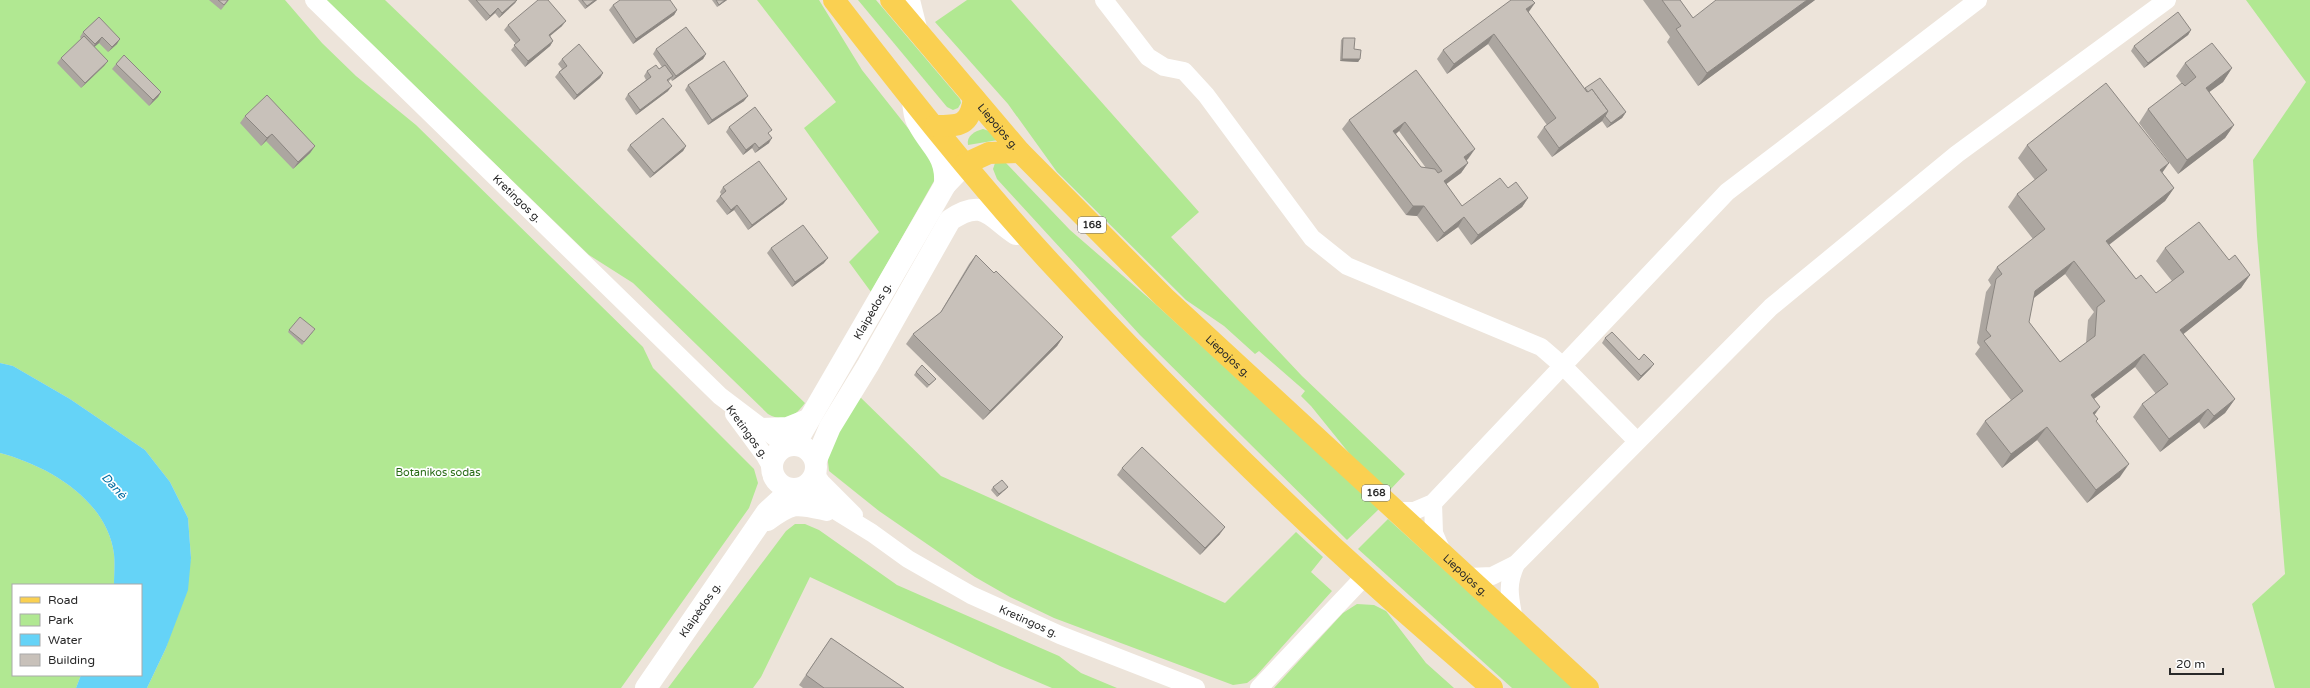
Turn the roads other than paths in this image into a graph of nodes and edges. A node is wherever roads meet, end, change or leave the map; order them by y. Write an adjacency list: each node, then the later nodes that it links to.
1 (314, 0): 17 (street, Kretingos g.)
2 (834, 0): 10 (main road)
3 (891, 0): 8 (main road, Liepojos g. / 168)
4 (1104, 0): 16 (street)
5 (1978, 0): 16 (street)
6 (2167, 0): 20 (street)
7 (913, 1): 8 (street)
8 (919, 32): 9 (main road, Liepojos g. / 168)
9 (974, 98): 11 (main road); 12 (main road, Liepojos g. / 168)
10 (913, 100): 11 (main road); 14 (main road)
11 (935, 126): 13 (main road)
12 (1020, 152): 13 (main road); 26 (main road, Liepojos g. / 168)
13 (965, 164): 14 (main road, Klaipėdos g.); 15 (main road)
14 (945, 186): 18 (main road, Klaipėdos g.)
15 (1030, 239): 22 (main road); 33 (main road)
16 (1563, 366): 20 (street); 25 (street)
17 (720, 396): 19 (street, Kretingos g.); 23 (street, Kretingos g.)
18 (812, 416): 19 (street); 21 (main road, Klaipėdos g.)
19 (762, 427): 21 (street, Kretingos g.)
20 (1637, 441): 32 (street)
21 (790, 445): 22 (main road); 23 (main road)
22 (815, 467): 24 (main road); 30 (street, Kretingos g.)
23 (773, 472): 24 (main road); 27 (main road)
24 (795, 488): 27 (main road); 28 (street, Kretingos g.)
25 (1433, 503): 26 (street); 31 (street)
26 (1396, 511): 31 (main road, Liepojos g. / 168)
27 (767, 512): 29 (main road, Klaipėdos g.)
28 (843, 516): 29 (street, Klaipėdos g.); 30 (street, Kretingos g.)
29 (753, 531): 36 (main road, Klaipėdos g.)
30 (872, 533): 37 (street, Kretingos g.)
31 (1443, 555): 34 (main road, Liepojos g. / 168)
32 (1516, 564): 34 (street); 35 (street)
33 (1365, 576): 38 (street); 39 (main road)
34 (1468, 577): 35 (main road, Liepojos g. / 168)
35 (1514, 620): 40 (main road, Liepojos g. / 168)
36 (646, 688)
37 (1196, 688)
38 (1259, 688)
39 (1492, 688)
40 (1588, 688)

